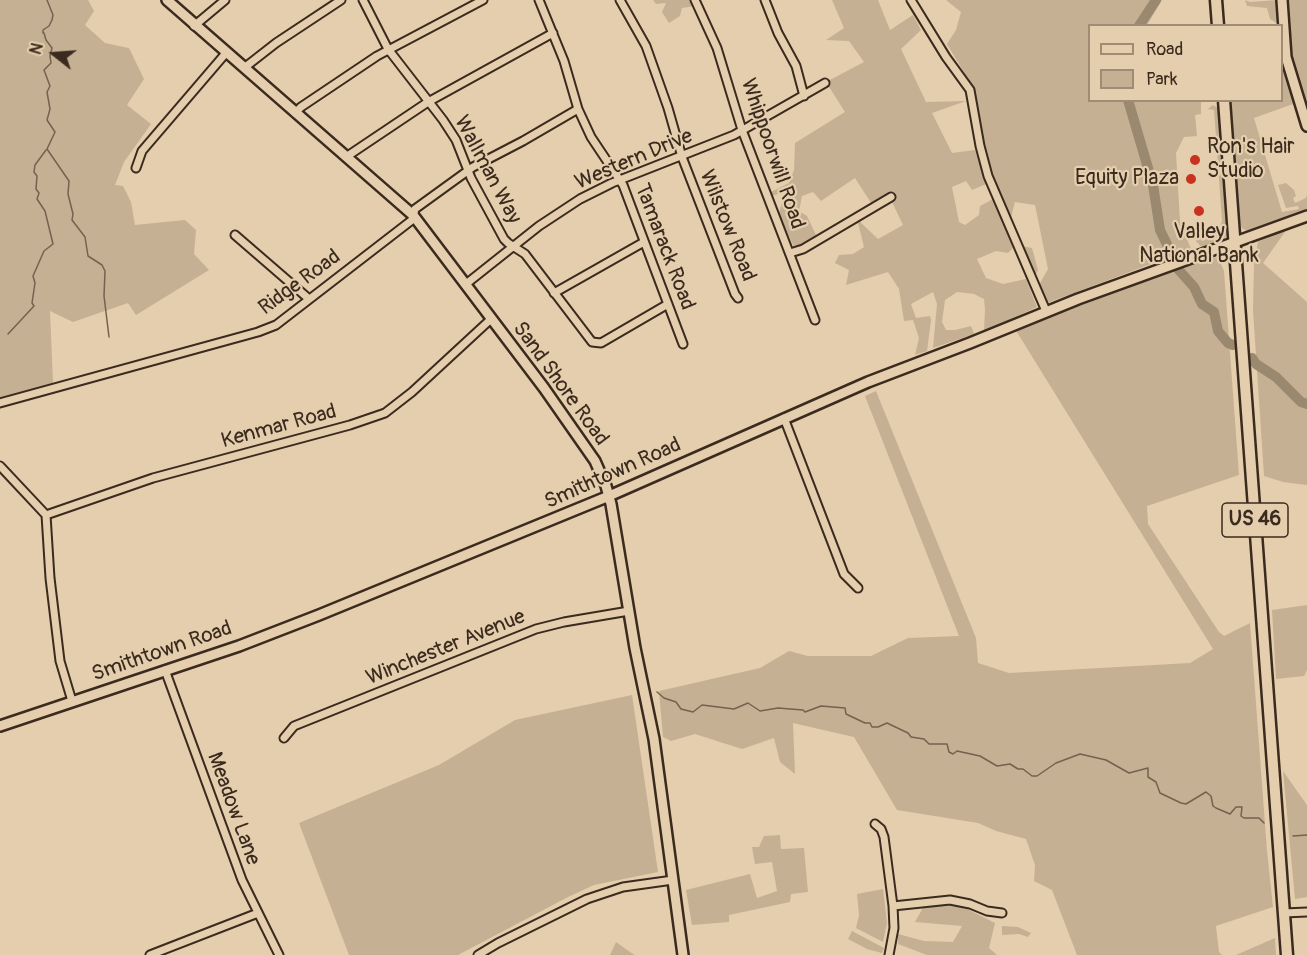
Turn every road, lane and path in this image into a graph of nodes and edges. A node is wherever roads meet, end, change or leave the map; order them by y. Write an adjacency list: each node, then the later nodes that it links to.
1 (167, 0): 14 (street, Sand Shore Road)
2 (225, 0): 14 (street)
3 (341, 0): 18 (street)
4 (363, 0): 16 (street, Wallman Way)
5 (483, 0): 16 (street)
6 (539, 0): 15 (street, Tamarack Road)
7 (620, 0): 28 (street, Wilstow Road)
8 (695, 0): 26 (street, Whippoorwill Road)
9 (765, 0): 20 (street)
10 (911, 0): 45 (street)
11 (1216, 0): 13 (main road)
12 (1282, 0): 25 (street)
13 (1218, 24)
14 (194, 26): 17 (street, Sand Shore Road)
15 (552, 33): 21 (street); 23 (street, Tamarack Road)
16 (388, 50): 21 (street, Wallman Way); 24 (street)
17 (226, 53): 18 (street, Sand Shore Road); 29 (street)
18 (244, 68): 24 (street, Sand Shore Road)
19 (825, 83): 20 (street, Western Drive)
20 (804, 96): 26 (street, Western Drive)
21 (428, 102): 27 (street); 30 (street, Wallman Way)
22 (1224, 102): 37 (main road, US 46)
23 (578, 109): 30 (street, Ridge Road); 31 (street, Tamarack Road)
24 (295, 113): 27 (street, Sand Shore Road)
25 (1307, 126)
26 (742, 130): 28 (street, Western Drive); 39 (street, Whippoorwill Road)
27 (346, 157): 33 (street, Sand Shore Road)
28 (682, 157): 31 (street, Western Drive); 42 (street, Wilstow Road)
29 (136, 168)
30 (468, 171): 33 (street, Ridge Road); 38 (street, Wallman Way)
31 (620, 180): 36 (street, Tamarack Road); 38 (street, Western Drive)
32 (891, 197): 39 (street)
33 (413, 215): 40 (street, Sand Shore Road); 43 (street, Ridge Road)
34 (1307, 216): 37 (street, Smithtown Road)
35 (235, 235): 43 (street)
36 (644, 242): 41 (street); 44 (street, Tamarack Road)
37 (1234, 242): 45 (street, Smithtown Road); 66 (main road, US 46)
38 (513, 246): 40 (street, Western Drive); 41 (street, Wallman Way)
39 (790, 253): 47 (street, Whippoorwill Road)
40 (466, 284): 46 (street, Sand Shore Road)
41 (554, 293): 44 (street, Wallman Way)
42 (738, 298)
43 (309, 299): 49 (street, Ridge Road)
44 (668, 304): 48 (street, Tamarack Road)
45 (1046, 311): 50 (street, Smithtown Road)
46 (491, 319): 52 (street, Sand Shore Road); 53 (street, Kenmar Road)
47 (815, 320)
48 (683, 344)
49 (0, 403)
50 (784, 418): 52 (street, Smithtown Road); 54 (street)
51 (0, 466): 53 (street)
52 (609, 496): 55 (street, Sand Shore Road); 56 (street, Smithtown Road)
53 (46, 515): 57 (street)
54 (858, 588)
55 (629, 611): 59 (street, Winchester Avenue); 61 (street, Sand Shore Road)
56 (165, 670): 57 (street, Smithtown Road); 64 (street, Meadow Lane)
57 (72, 701): 58 (street, Smithtown Road)
58 (0, 726)
59 (284, 738)
60 (875, 824): 62 (street)
61 (673, 880): 69 (street); 70 (street, Sand Shore Road)
62 (893, 906): 65 (street); 71 (street)
63 (1307, 912): 66 (street)
64 (258, 913): 67 (street); 68 (street, Meadow Lane)
65 (1002, 913)
66 (1284, 913): 72 (main road, US 46)
67 (150, 955)
68 (279, 955)
69 (478, 955)
70 (683, 955)
71 (889, 955)
72 (1287, 955)

